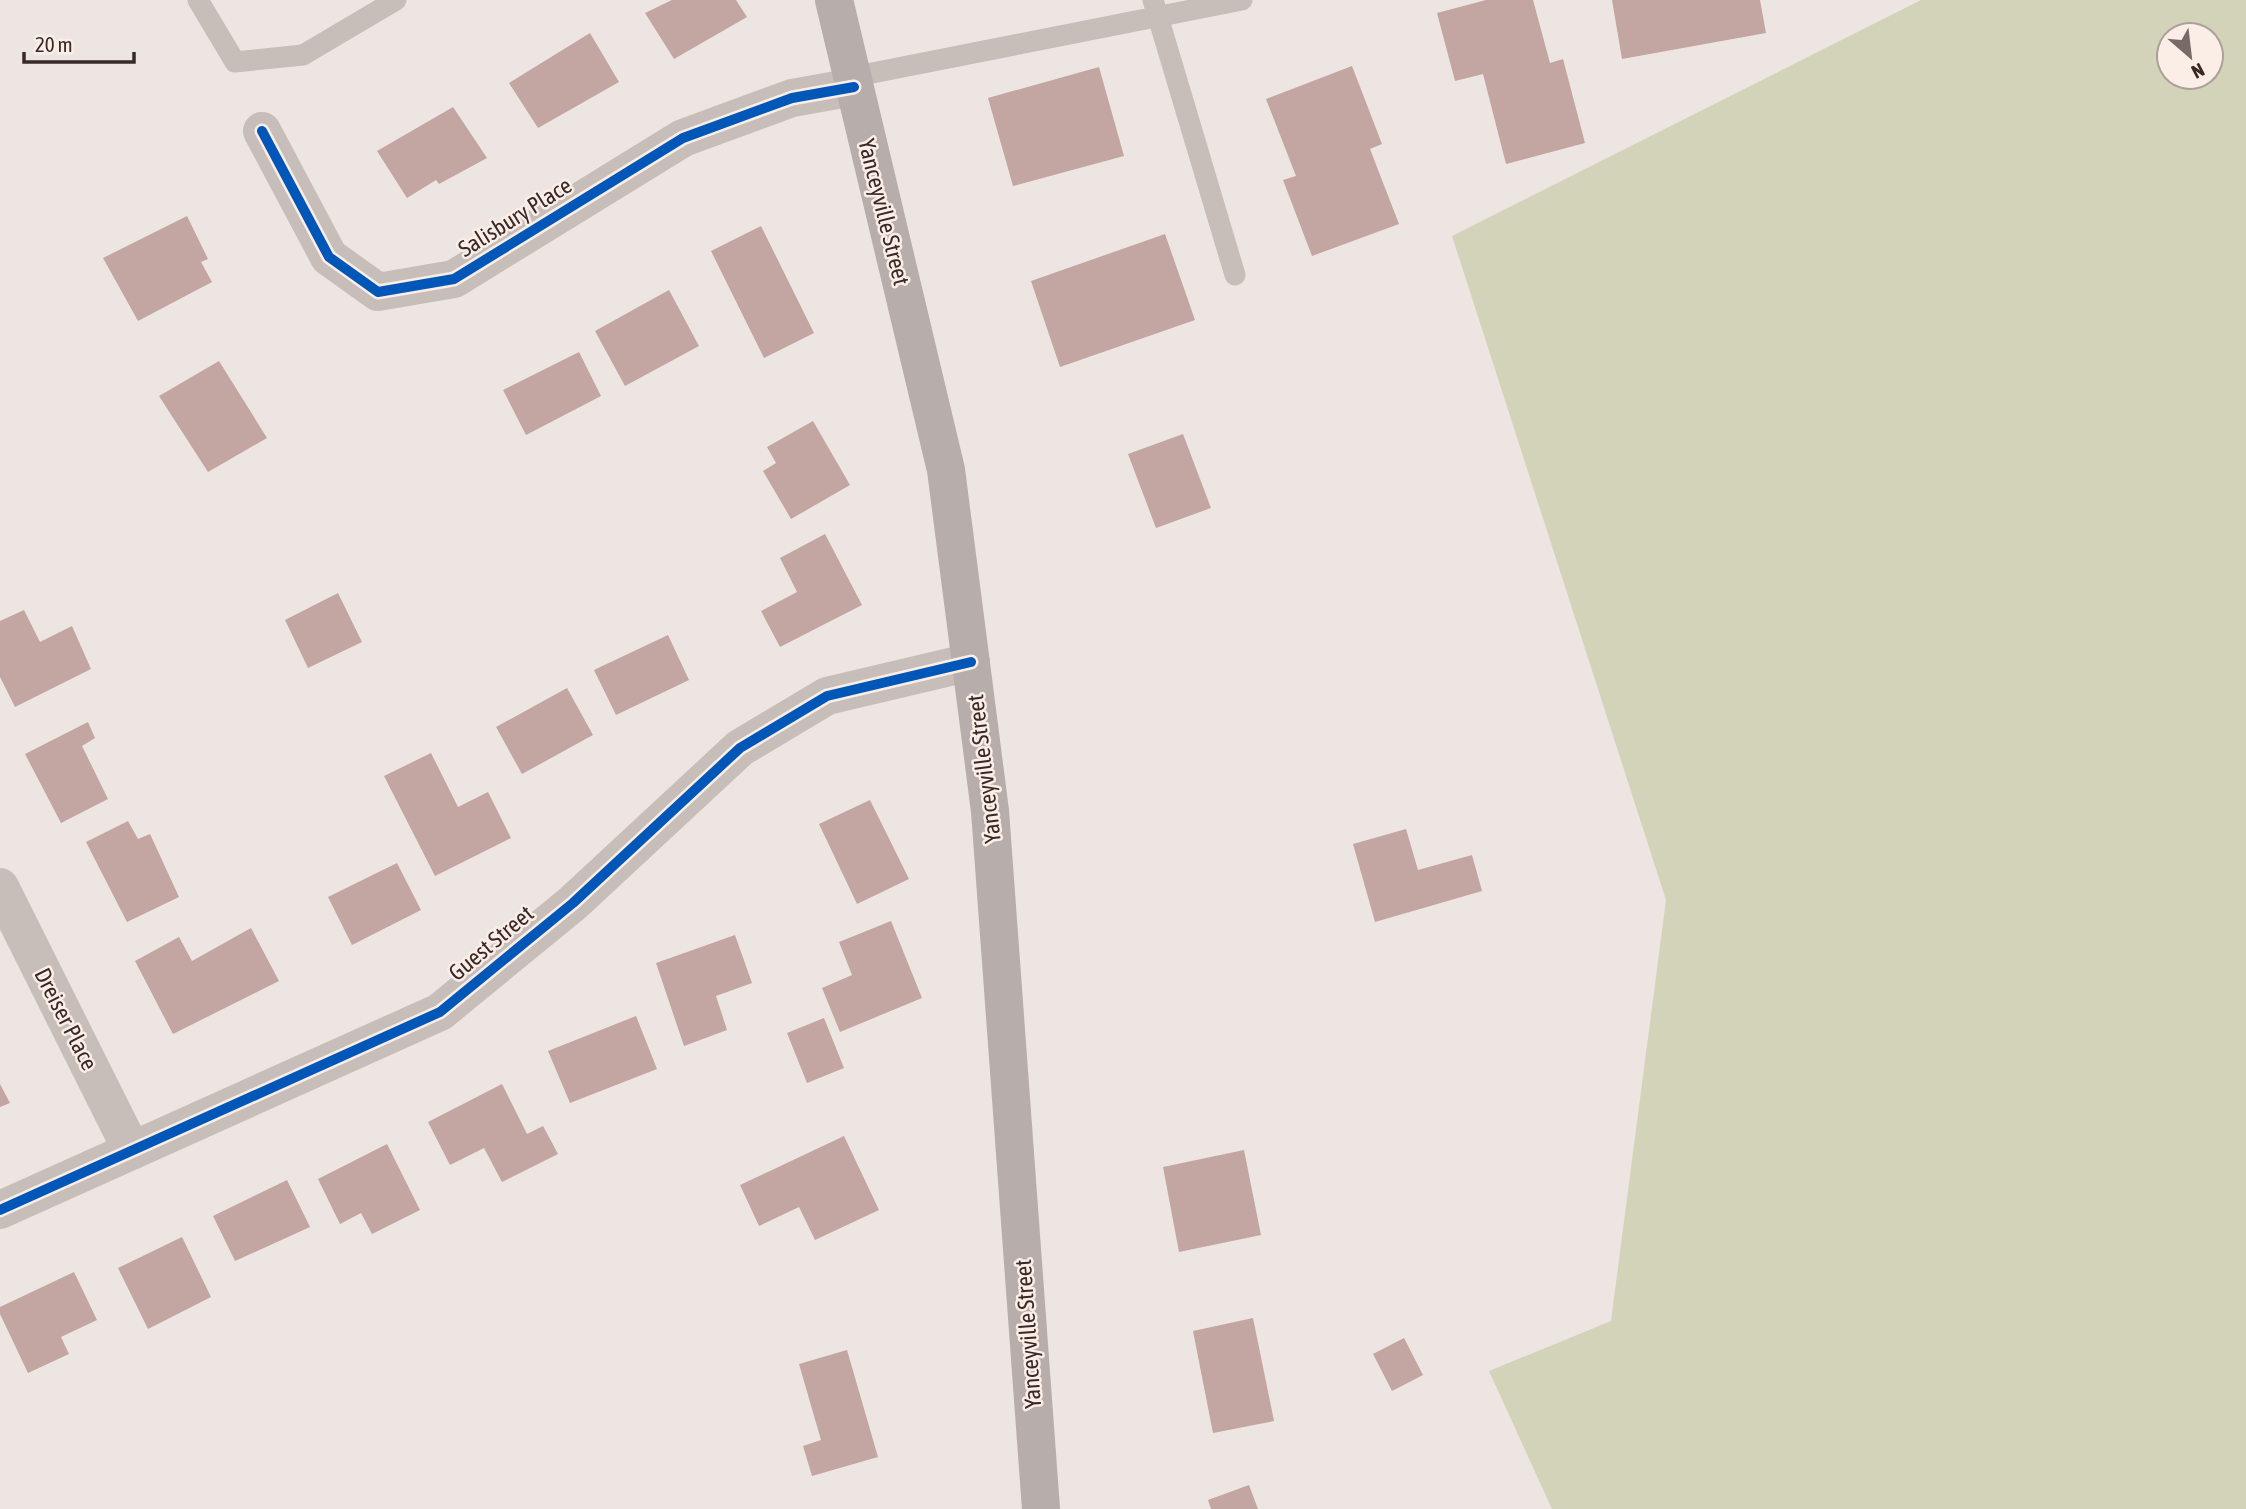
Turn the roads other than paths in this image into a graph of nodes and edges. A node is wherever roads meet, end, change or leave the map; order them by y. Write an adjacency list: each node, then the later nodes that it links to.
1 (198, 0): 2 (lane)
2 (396, 0)
3 (834, 0): 6 (main road, Yanceyville Street)
4 (1242, 0): 5 (lane)
5 (1155, 8): 6 (lane); 8 (lane)
6 (853, 82): 7 (street, Salisbury Place); 9 (main road, Yanceyville Street)
7 (262, 131)
8 (1235, 275)
9 (971, 662): 11 (street, Guest Street); 13 (main road, Yanceyville Street)
10 (0, 887): 11 (street, Dreiser Place)
11 (132, 1151): 12 (street, Guest Street)
12 (0, 1210)
13 (1041, 1509)

